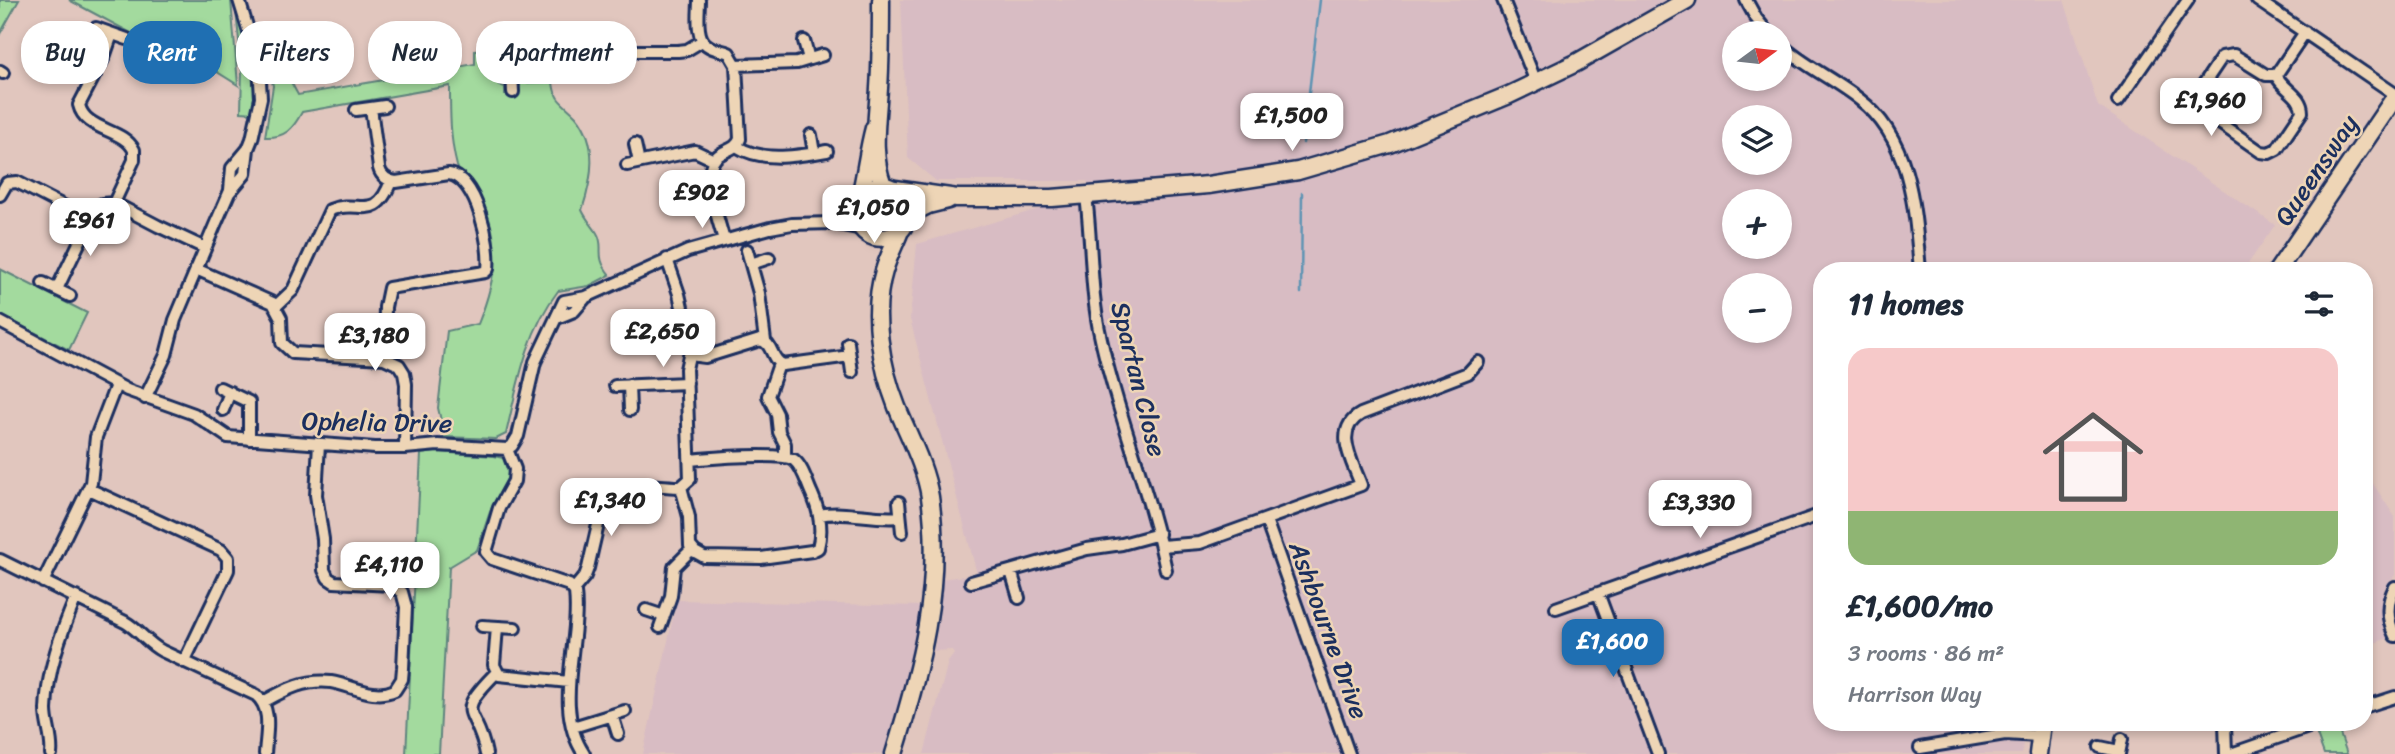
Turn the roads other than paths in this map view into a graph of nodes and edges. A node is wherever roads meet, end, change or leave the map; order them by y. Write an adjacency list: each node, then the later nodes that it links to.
1 (239, 0): 53 (street)
2 (699, 0): 14 (street)
3 (881, 0): 30 (street)
4 (1503, 0): 22 (street)
5 (1687, 0): 22 (street)
6 (1746, 0): 9 (street)
7 (2188, 0): 26 (street)
8 (2265, 2): 10 (street)
9 (1758, 21)
10 (2305, 32): 21 (street); 25 (street)
11 (109, 33): 12 (street)
12 (112, 34): 13 (street); 45 (street)
13 (123, 38)
14 (702, 41): 16 (street); 20 (street)
15 (804, 41): 19 (street)
16 (637, 51)
17 (822, 55): 19 (street)
18 (1792, 55): 57 (street)
19 (809, 59): 20 (street)
20 (736, 65): 33 (street)
21 (2276, 75): 21 (street)
22 (1536, 82): 43 (street)
23 (513, 84): 24 (street)
24 (513, 92)
25 (2395, 96): 58 (street, Queensway)
26 (2118, 101)
27 (385, 106): 28 (street)
28 (371, 108): 29 (street); 39 (street)
29 (356, 110)
30 (874, 128): 41 (street); 42 (street)
31 (811, 135): 35 (street)
32 (635, 144): 37 (street)
33 (736, 146): 35 (street); 36 (street)
34 (827, 151): 35 (street)
35 (814, 153)
36 (714, 160): 37 (street); 52 (street)
37 (639, 162): 38 (street)
38 (628, 165)
39 (391, 181): 65 (street); 71 (street)
40 (2, 187): 48 (street)
41 (889, 187): 42 (street); 44 (street); 47 (street)
42 (861, 195): 46 (street)
43 (1086, 195): 44 (street); 96 (street, Spartan Close)
44 (957, 198): 47 (street)
45 (114, 203): 48 (street); 53 (street)
46 (855, 213): 49 (street); 51 (street)
47 (908, 215): 50 (street)
48 (83, 216): 63 (street)
49 (833, 223): 51 (street); 52 (street)
50 (900, 231): 51 (street); 61 (street)
51 (868, 233): 61 (street)
52 (724, 240): 56 (street)
53 (205, 248): 60 (street)
54 (747, 250): 59 (street)
55 (769, 258): 59 (street)
56 (667, 259): 69 (street); 85 (street)
57 (1919, 262)
58 (2283, 262)
59 (751, 264): 67 (street)
60 (196, 269): 65 (street); 79 (street)
61 (883, 273): 137 (street)
62 (43, 283): 63 (street)
63 (57, 289): 64 (street)
64 (70, 296)
65 (276, 306): 71 (street)
66 (0, 322): 76 (street, Ophelia Drive)
67 (765, 341): 69 (street); 73 (street)
68 (848, 343): 70 (street)
69 (690, 355): 75 (street)
70 (850, 356): 73 (street); 74 (street)
71 (384, 358): 84 (street)
72 (1478, 362): 94 (street)
73 (779, 364): 86 (street)
74 (852, 372)
75 (687, 383): 77 (street); 87 (street)
76 (116, 385): 79 (street, Ophelia Drive); 89 (street)
77 (629, 385): 78 (street); 81 (street)
78 (615, 386)
79 (145, 398): 82 (street, Ophelia Drive)
80 (223, 410): 82 (street)
81 (630, 410)
82 (249, 439): 83 (street, Ophelia Drive)
83 (318, 444): 84 (street, Ophelia Drive); 118 (street)
84 (405, 448): 85 (street, Ophelia Drive)
85 (507, 449): 104 (street)
86 (785, 457): 87 (street); 91 (street)
87 (690, 460): 88 (street)
88 (681, 487): 97 (street); 104 (street)
89 (89, 489): 101 (street); 114 (street)
90 (899, 502): 92 (street)
91 (819, 515): 92 (street); 97 (street)
92 (900, 517): 95 (street)
93 (1813, 517): 105 (street)
94 (1266, 520): 96 (street); 138 (street, Ashbourne Drive)
95 (902, 532)
96 (1160, 540): 99 (street, Spartan Close); 100 (street)
97 (692, 549): 109 (street)
98 (0, 560): 101 (street)
99 (1166, 570)
100 (1011, 571): 102 (street); 107 (street)
101 (43, 582): 106 (street)
102 (971, 582)
103 (2395, 586): 113 (street)
104 (573, 589): 116 (street)
105 (1598, 593): 108 (street); 139 (street)
106 (76, 597): 114 (street); 133 (street)
107 (1019, 598)
108 (1556, 608)
109 (646, 610)
110 (482, 626): 111 (street)
111 (497, 627): 112 (street); 115 (street)
112 (515, 628)
113 (2395, 636)
114 (184, 662): 118 (street)
115 (497, 672): 116 (street); 135 (street)
116 (569, 682): 122 (street)
117 (2395, 697): 119 (street)
118 (263, 702): 134 (street)
119 (2373, 705)
120 (625, 711): 121 (street)
121 (612, 715): 122 (street); 127 (street)
122 (573, 727): 136 (street)
123 (2026, 731): 129 (street)
124 (2041, 731): 141 (street)
125 (2226, 731): 142 (street)
126 (2296, 731): 142 (street)
127 (618, 733)
128 (2122, 739): 132 (street)
129 (1962, 740): 131 (street); 140 (street)
130 (2100, 747): 132 (street)
131 (1920, 748)
132 (2119, 753)
133 (52, 754)
134 (265, 754)
135 (486, 754)
136 (584, 754)
137 (894, 754)
138 (1349, 754)
139 (1658, 754)
140 (1963, 754)
141 (2038, 754)
142 (2228, 754)

